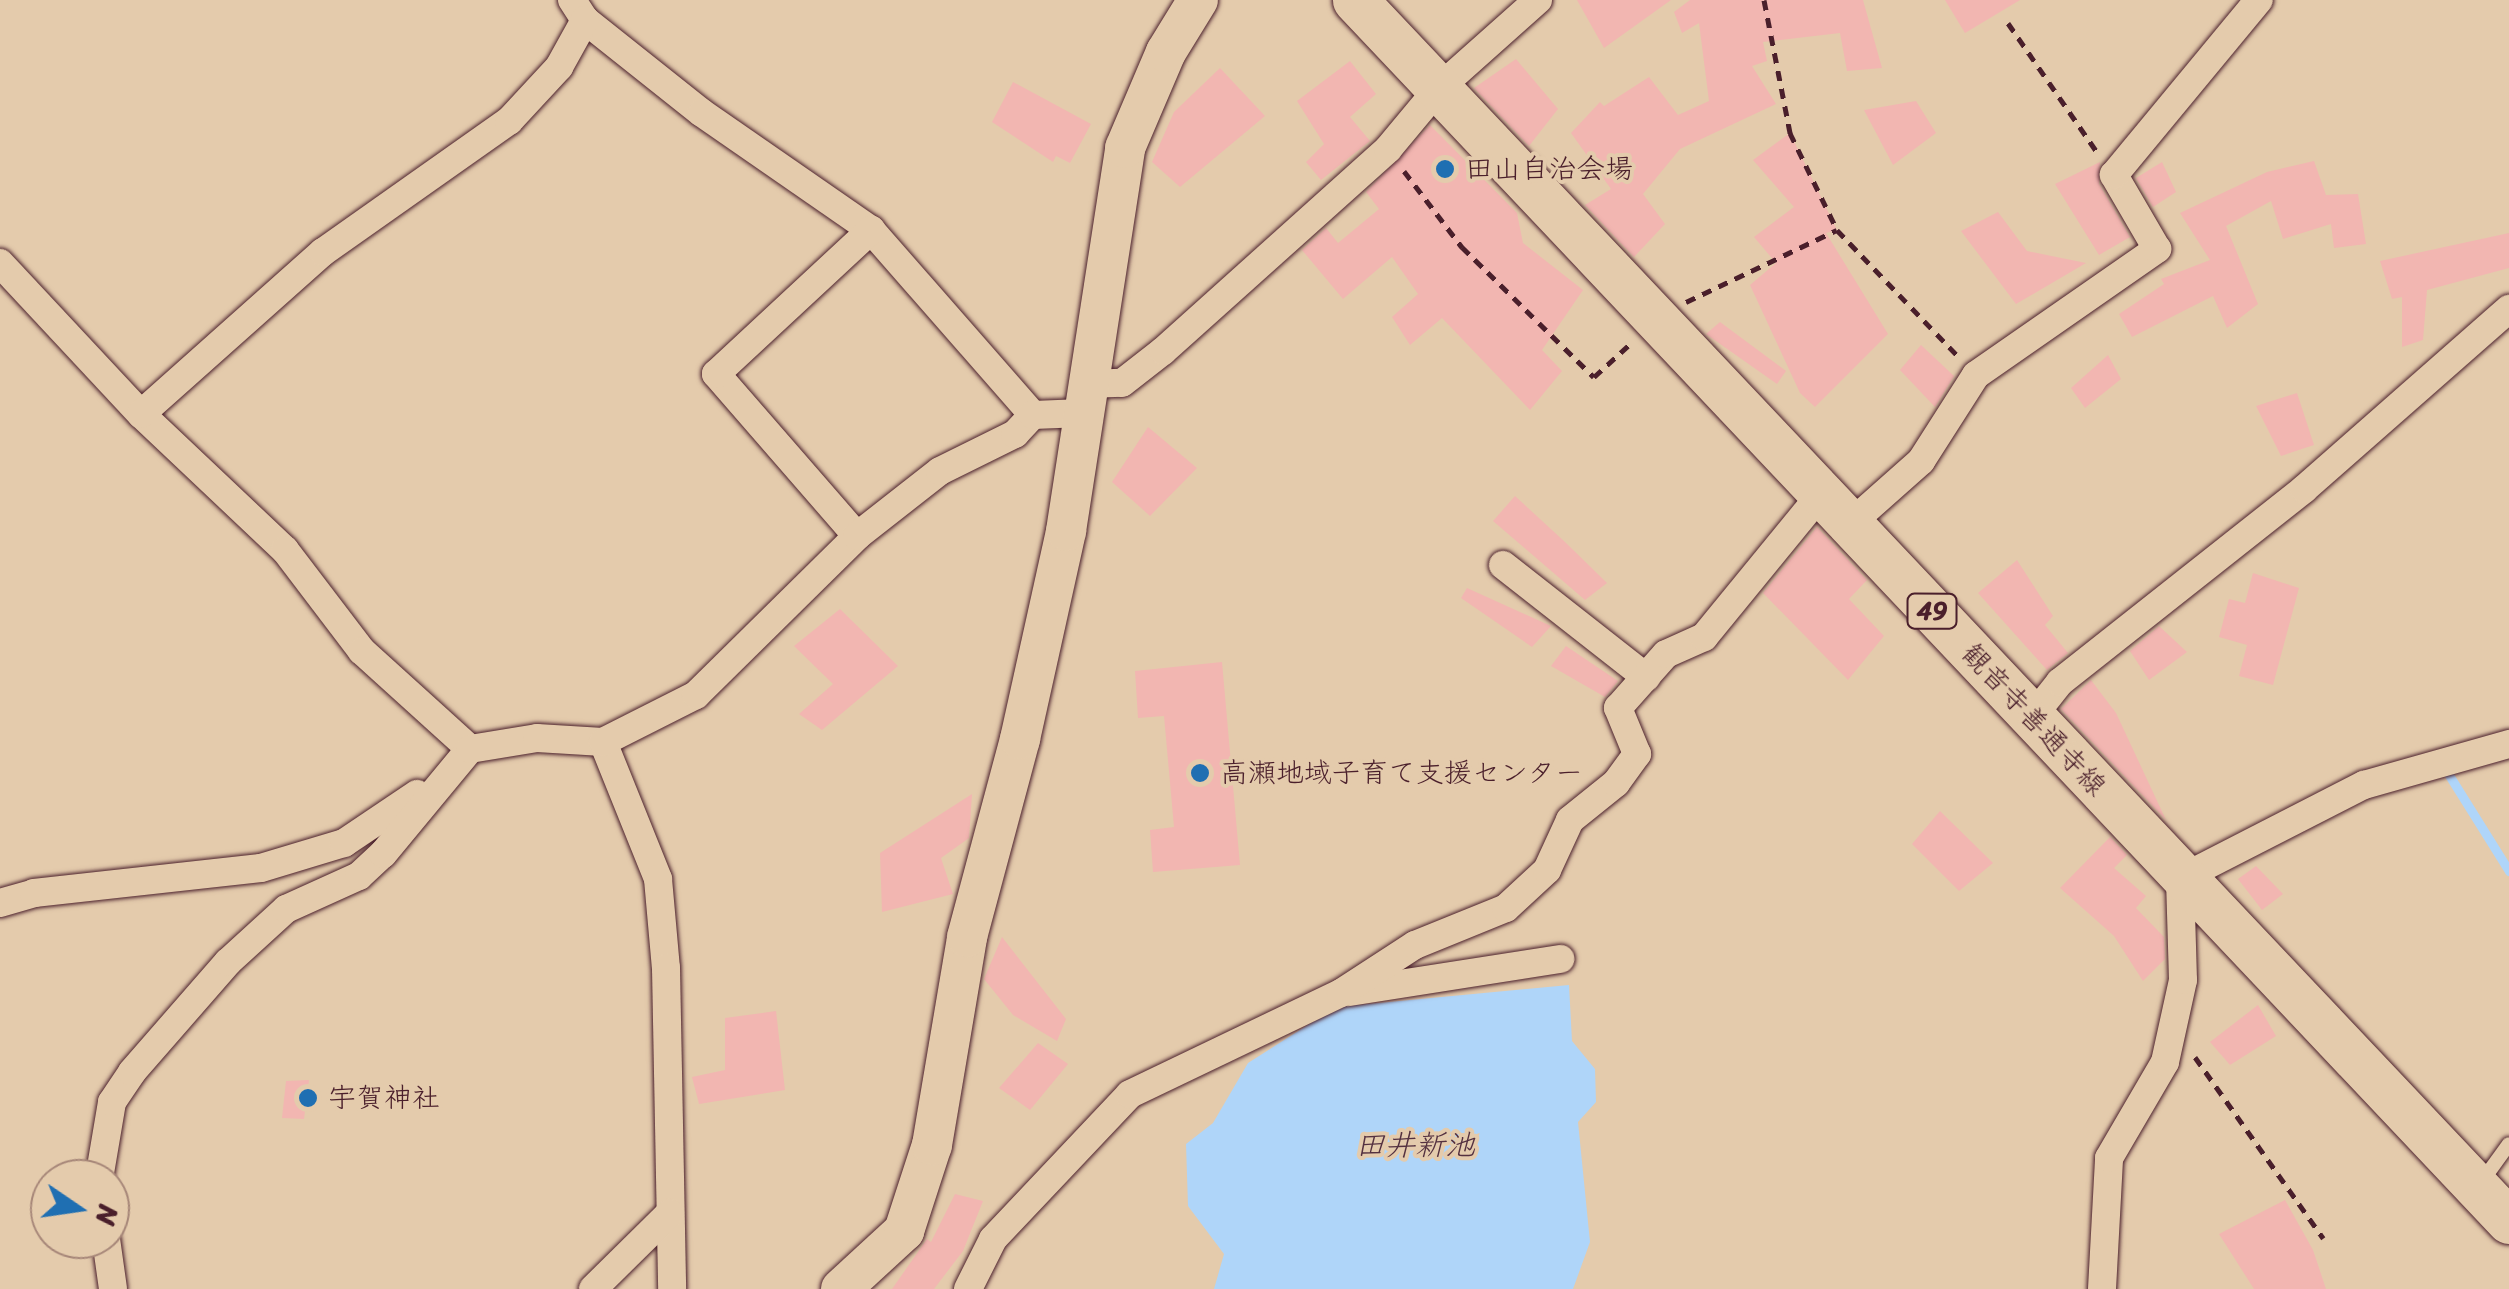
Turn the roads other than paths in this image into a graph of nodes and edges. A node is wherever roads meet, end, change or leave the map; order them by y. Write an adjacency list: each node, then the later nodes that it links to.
1 (1198, 0): 10 (street)
2 (1355, 0): 6 (main road, 観音寺善通寺線 / 49)
3 (1538, 0): 6 (street)
4 (2259, 0): 13 (street)
5 (579, 10): 7 (street); 11 (street)
6 (1438, 88): 10 (street); 13 (main road, 観音寺善通寺線 / 49)
7 (871, 230): 12 (street); 14 (street)
8 (0, 263): 11 (street)
9 (2509, 309): 17 (street)
10 (1084, 399): 12 (street); 35 (street)
11 (141, 414): 20 (street)
12 (1033, 415): 14 (street)
13 (1836, 509): 16 (street); 17 (main road, 観音寺善通寺線 / 49)
14 (856, 536): 18 (street)
15 (1503, 565): 16 (street)
16 (1646, 677): 25 (street)
17 (2033, 716): 22 (main road, 観音寺善通寺線 / 49)
18 (603, 742): 20 (street); 29 (street)
19 (2509, 744): 22 (street)
20 (470, 749): 21 (street)
21 (440, 780): 23 (street); 27 (street)
22 (2180, 879): 28 (main road, 観音寺善通寺線 / 49); 37 (street)
23 (0, 903)
24 (1560, 960): 25 (street)
25 (1341, 993): 36 (street)
26 (2509, 1144): 28 (lane)
27 (102, 1159)
28 (2478, 1188): 30 (main road, 観音寺善通寺線 / 49)
29 (670, 1213): 33 (street); 34 (street)
30 (2509, 1222)
31 (109, 1259): 32 (street)
32 (113, 1289)
33 (592, 1289)
34 (672, 1289)
35 (841, 1289)
36 (968, 1289)
37 (2102, 1289)

